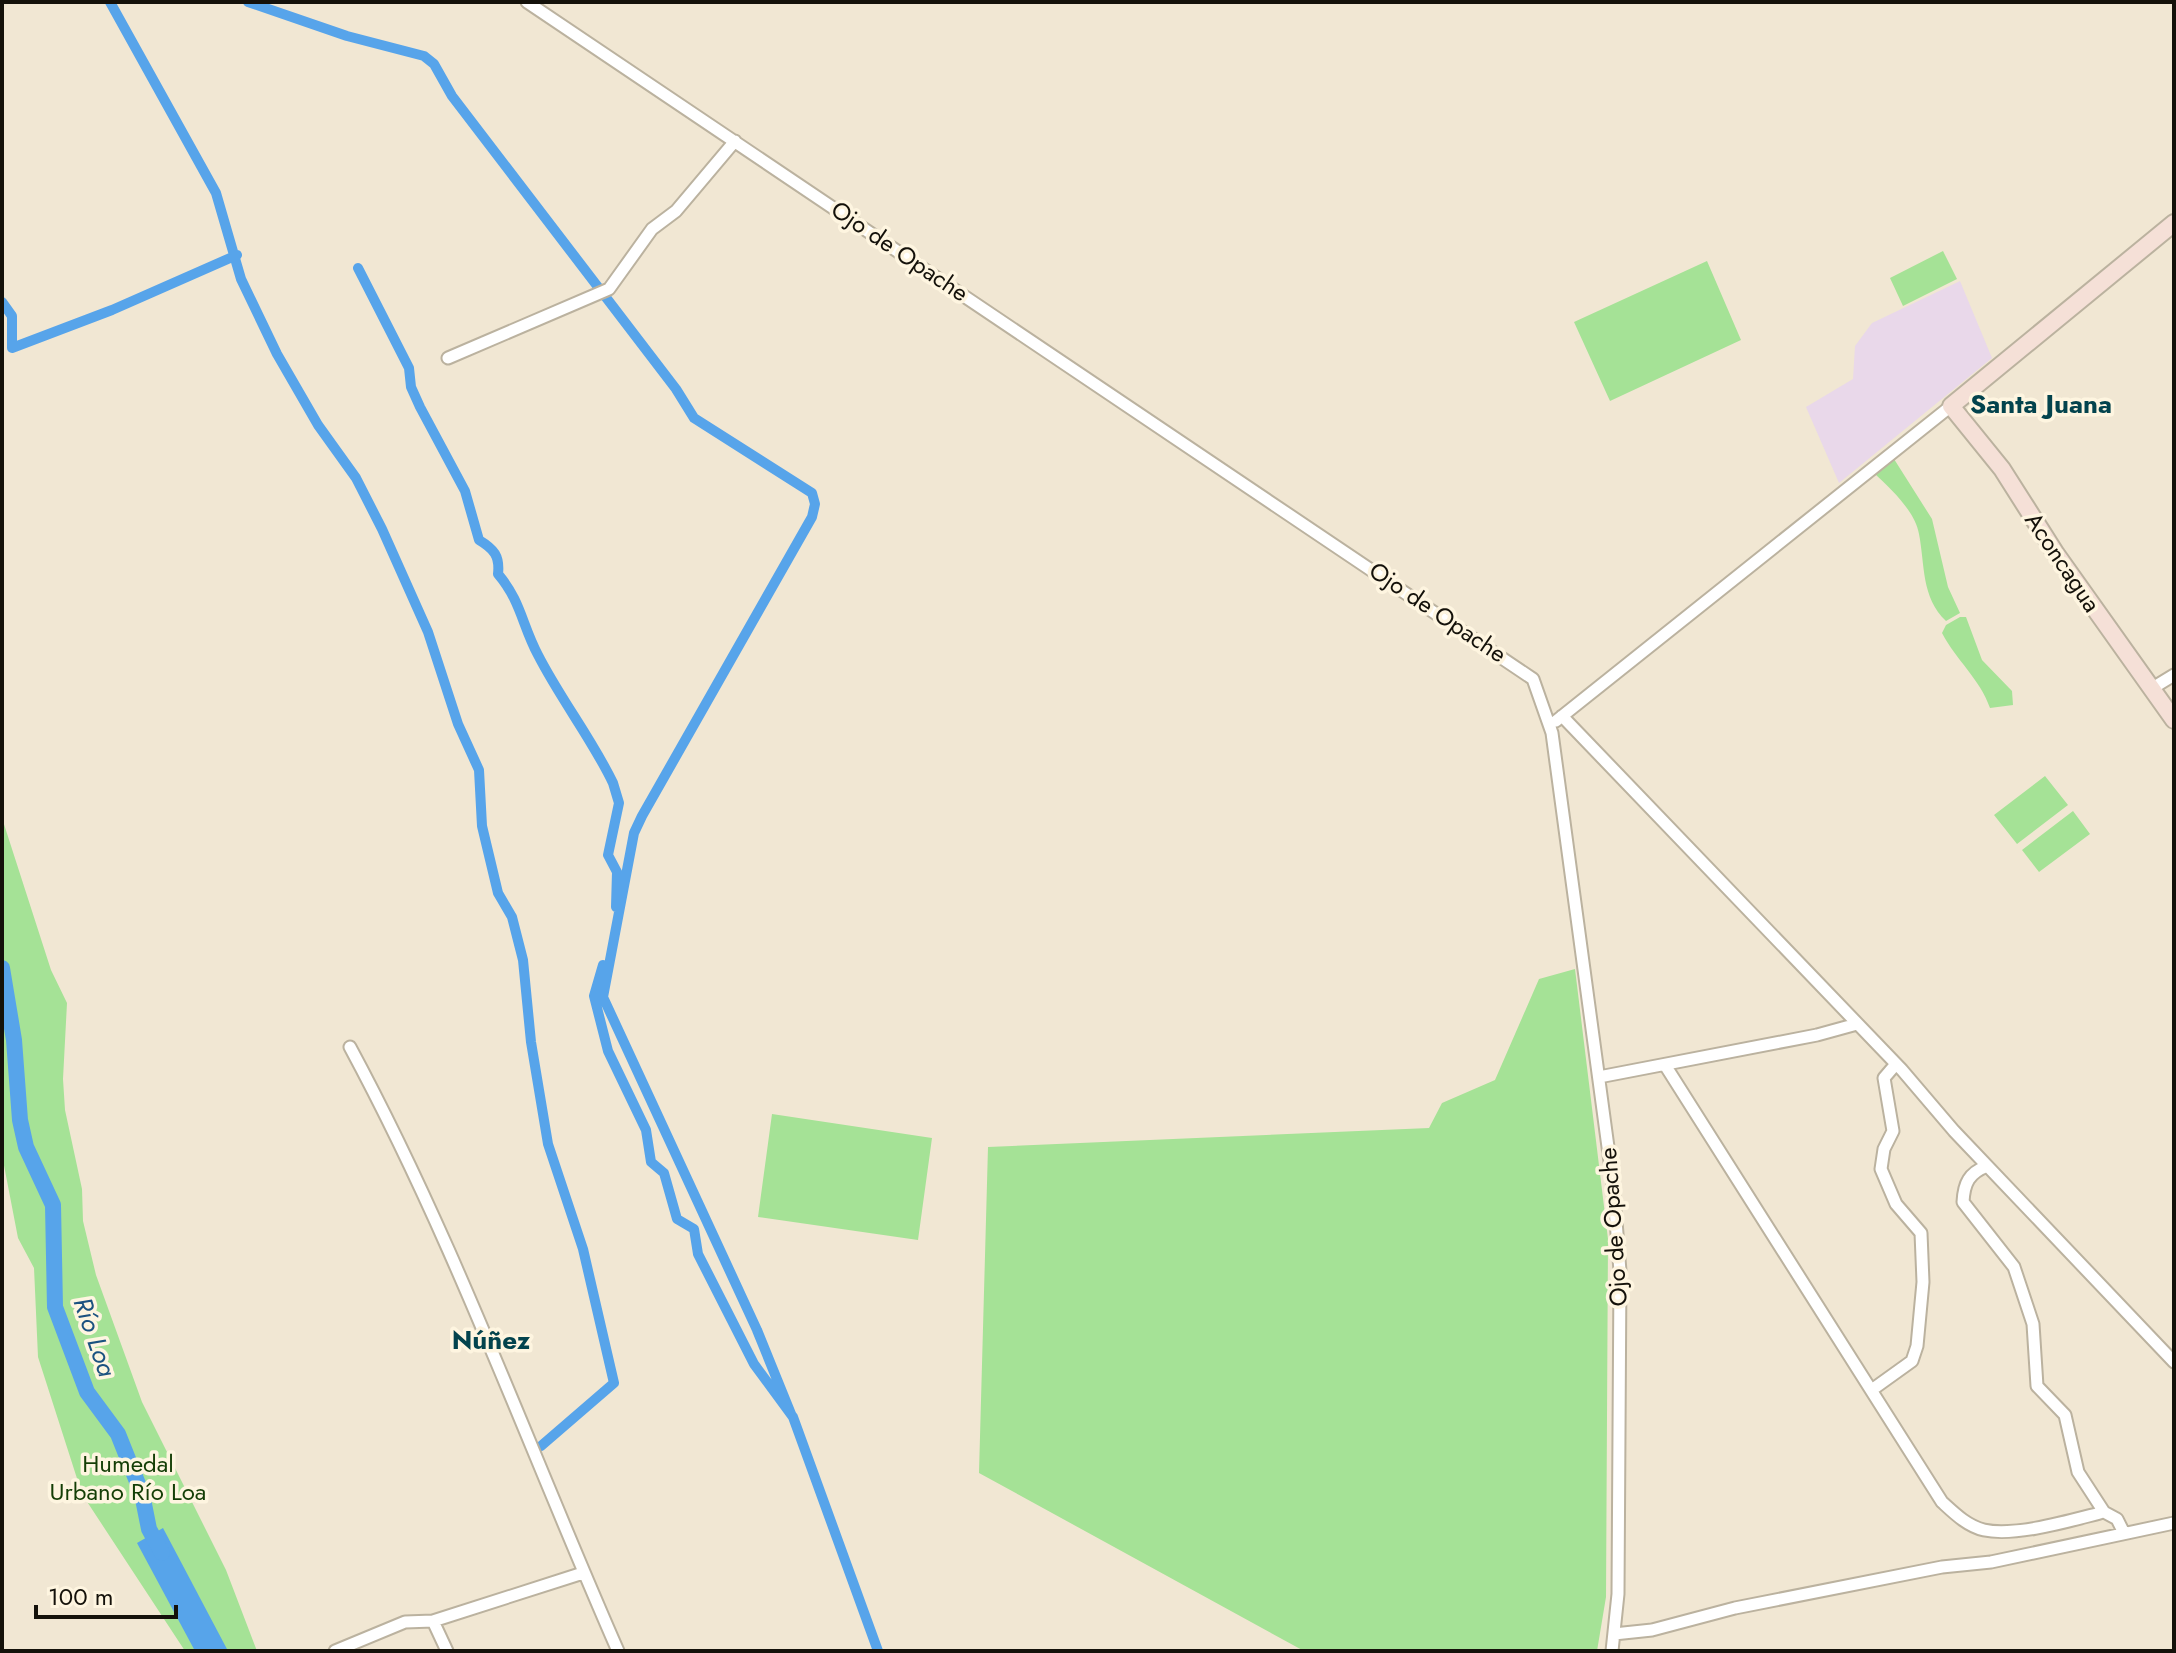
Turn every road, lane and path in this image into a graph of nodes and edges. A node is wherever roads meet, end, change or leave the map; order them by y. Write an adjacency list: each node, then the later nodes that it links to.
1 (527, 2): 2 (street, Ojo de Opache)
2 (735, 141): 4 (street); 10 (street, Ojo de Opache)
3 (2174, 223): 5 (street)
4 (448, 358)
5 (1951, 406): 7 (street, Aconcagua); 8 (street)
6 (2174, 675): 7 (street)
7 (2151, 689): 9 (street, Aconcagua)
8 (1562, 716): 10 (street); 11 (street)
9 (2174, 720)
10 (1550, 726): 15 (street, Ojo de Opache)
11 (1857, 1024): 13 (street); 14 (street)
12 (350, 1047): 22 (street)
13 (1896, 1064): 16 (street); 18 (street)
14 (1665, 1065): 15 (street); 18 (street)
15 (1599, 1077): 24 (street, Ojo de Opache)
16 (1987, 1166): 17 (street); 19 (street)
17 (2174, 1362)
18 (1873, 1389): 19 (street)
19 (2104, 1512): 21 (street)
20 (2174, 1523): 21 (street)
21 (2124, 1533): 24 (street)
22 (583, 1573): 23 (street); 27 (street)
23 (433, 1621): 25 (street); 26 (street)
24 (1614, 1634): 28 (street, Ojo de Opache)
25 (335, 1651)
26 (447, 1651)
27 (618, 1651)
28 (1612, 1651)

